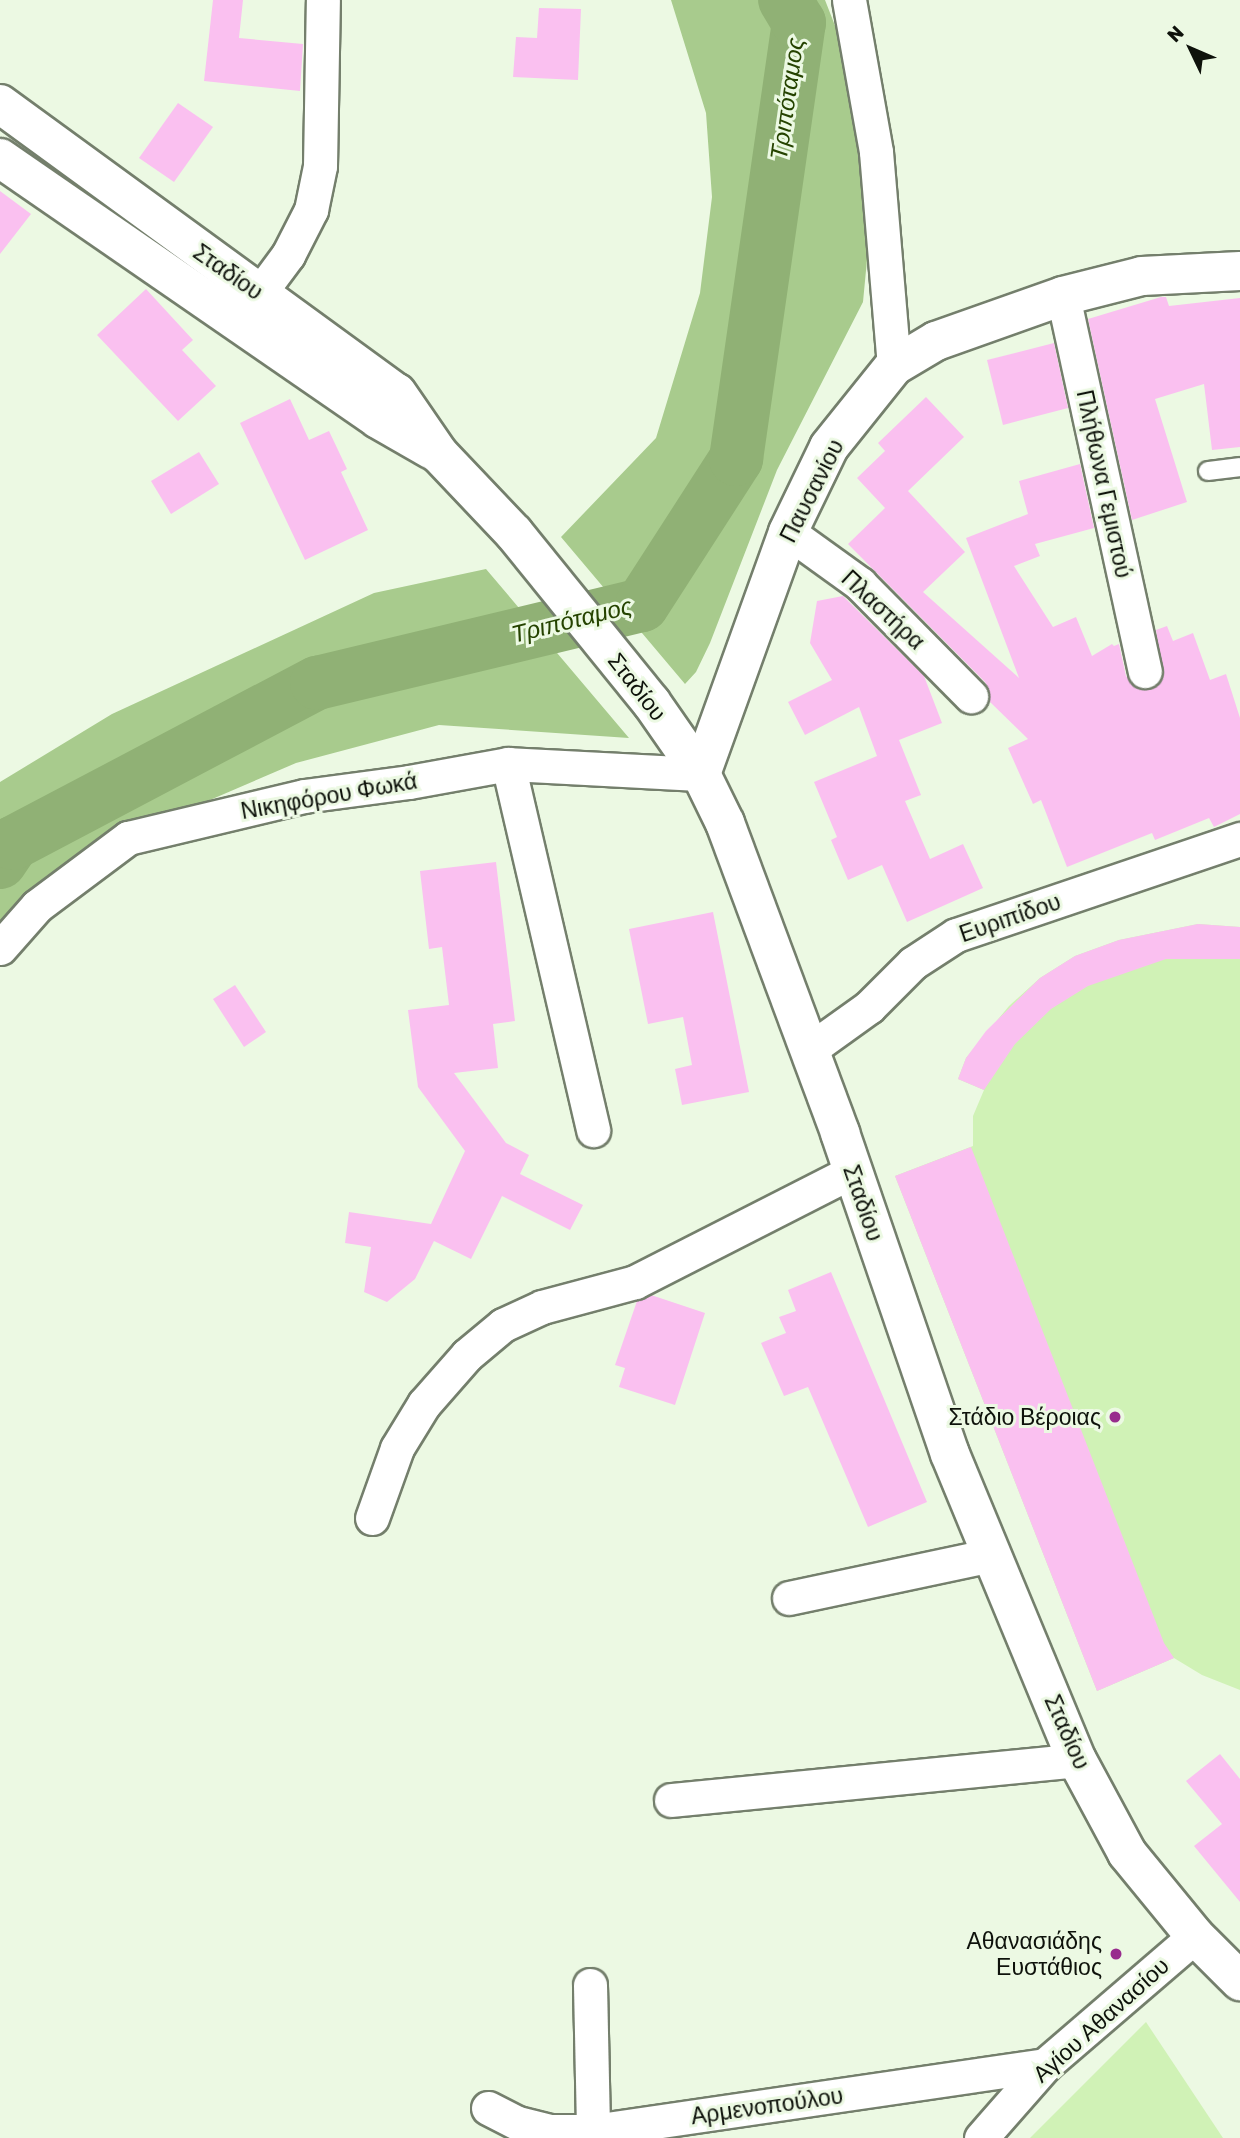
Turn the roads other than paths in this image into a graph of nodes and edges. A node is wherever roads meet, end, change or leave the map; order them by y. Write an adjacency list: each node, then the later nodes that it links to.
1 (323, 0): 6 (street)
2 (849, 0): 8 (street)
3 (0, 104): 6 (main road, Σταδίου)
4 (0, 158): 9 (main road, Σταδίου)
5 (1240, 271): 7 (main road, Παυσανίου)
6 (259, 294): 9 (main road, Σταδίου)
7 (1063, 296): 8 (main road, Παυσανίου); 13 (street, Πλήθωνα Γεμιστού)
8 (894, 366): 12 (main road, Παυσανίου)
9 (439, 454): 16 (main road, Σταδίου)
10 (1240, 467): 11 (lane)
11 (1208, 471)
12 (789, 532): 14 (street, Πλαστήρα); 16 (main road, Παυσανίου)
13 (1145, 671)
14 (971, 695)
15 (508, 764): 16 (street, Νικηφόρου Φωκά); 18 (street, Νικηφόρου Φωκά); 20 (street)
16 (701, 774): 19 (main road, Σταδίου)
17 (1240, 839): 19 (street, Ευριπίδου)
18 (0, 948)
19 (809, 1050): 21 (main road, Σταδίου)
20 (593, 1130)
21 (851, 1172): 22 (street); 23 (main road, Σταδίου)
22 (372, 1518)
23 (991, 1555): 24 (street); 25 (main road, Σταδίου)
24 (789, 1598)
25 (1077, 1760): 26 (street); 27 (main road, Σταδίου)
26 (671, 1800)
27 (1195, 1936): 28 (main road, Σταδίου); 30 (street, Αγίου Αθανασίου)
28 (1240, 1980)
29 (590, 1985): 32 (street)
30 (1045, 2065): 32 (street, Αρμενοπούλου); 33 (street, Αγίου Αθανασίου)
31 (488, 2108): 32 (street, Αρμενοπούλου)
32 (593, 2131)
33 (981, 2138)

